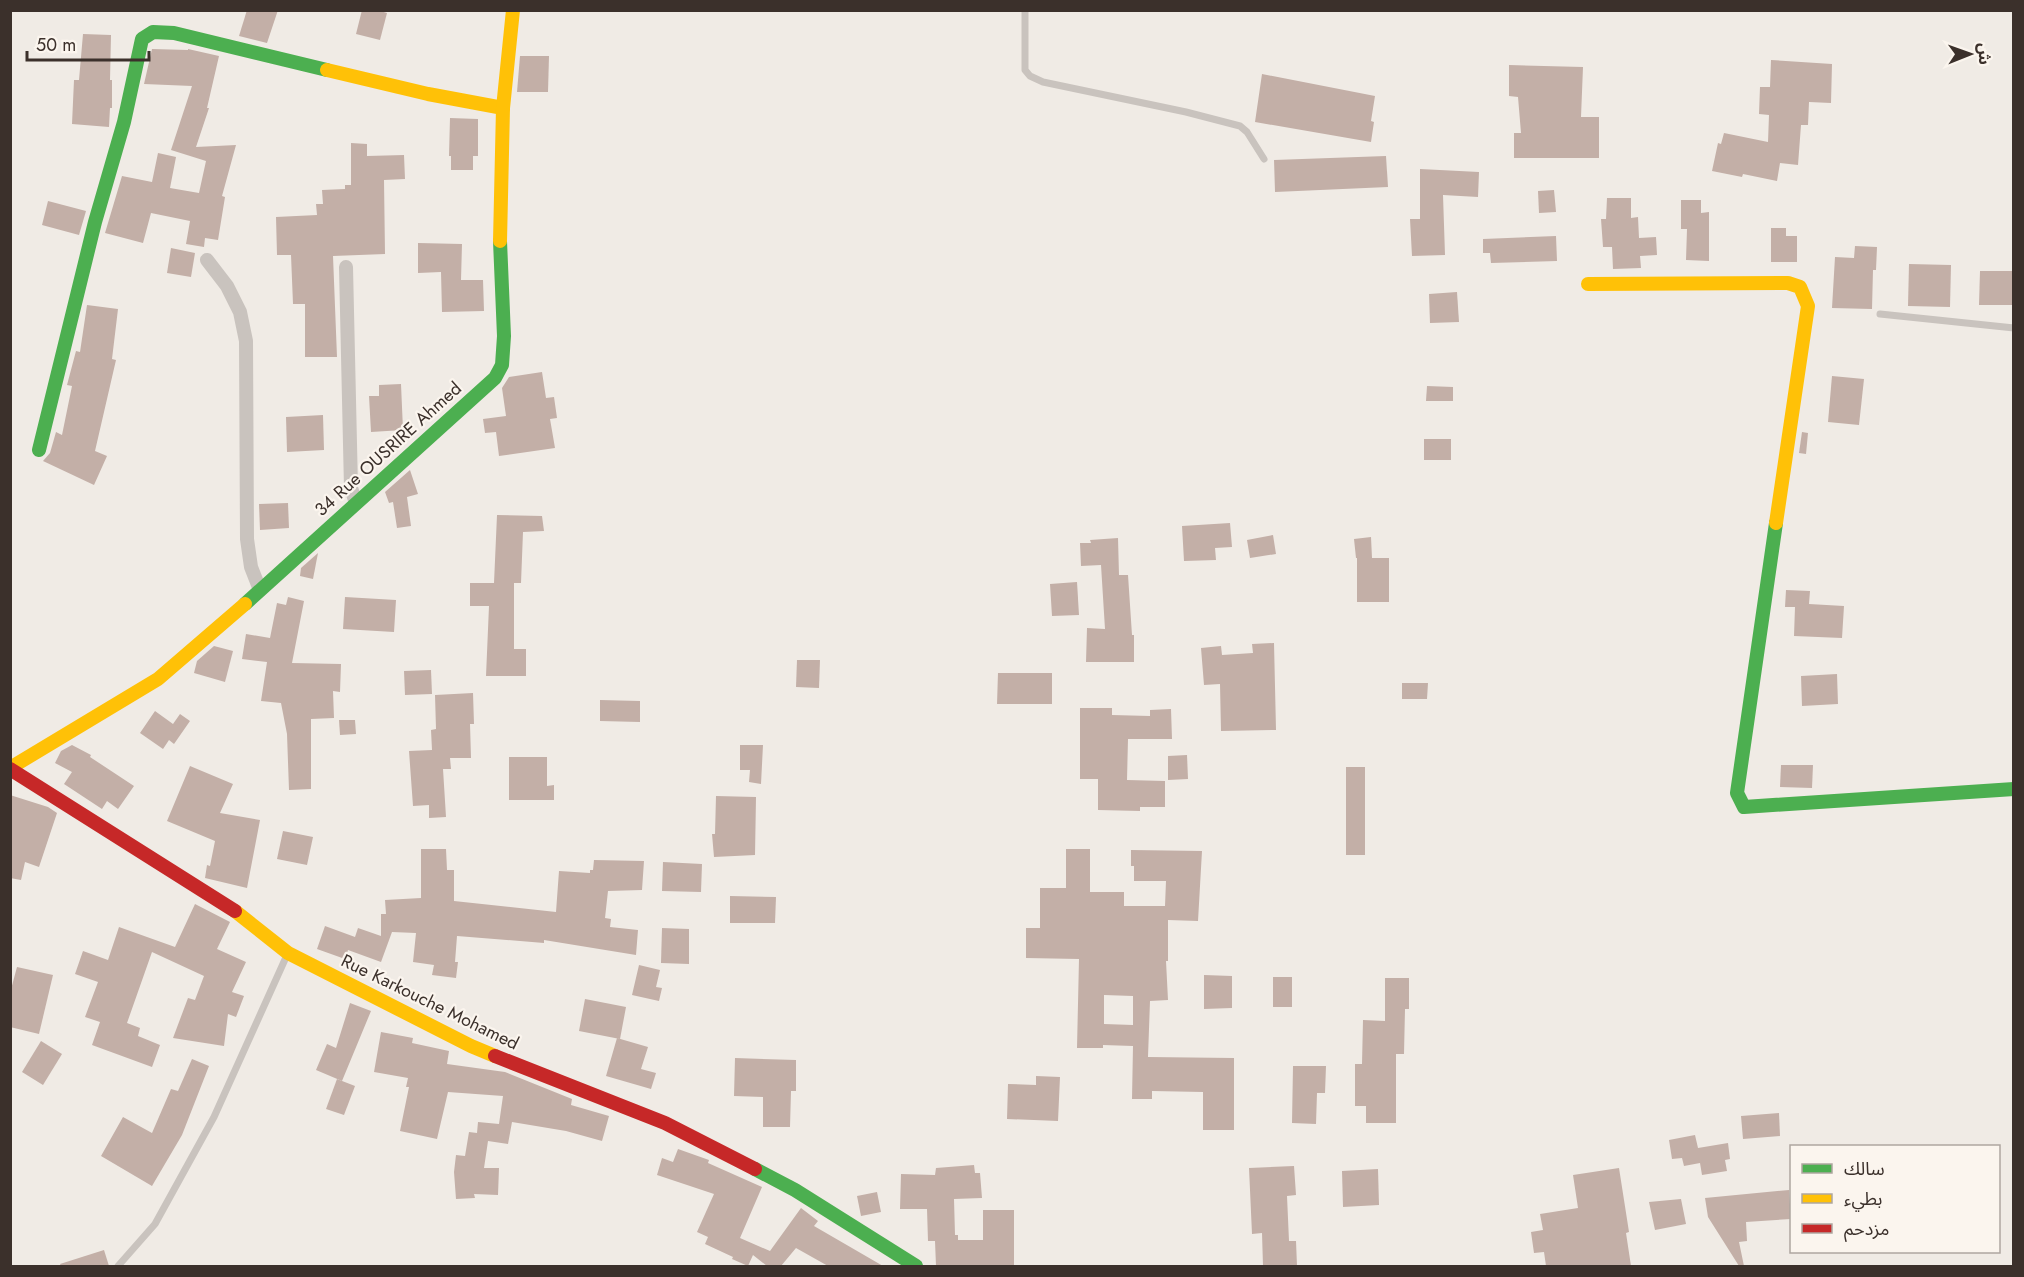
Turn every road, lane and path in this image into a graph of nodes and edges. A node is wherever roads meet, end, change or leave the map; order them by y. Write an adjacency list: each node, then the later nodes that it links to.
1 (513, 10): 3 (street, 34 Rue OUSRIRE Ahmed)
2 (1025, 10): 4 (lane)
3 (503, 108): 10 (street); 11 (street, 34 Rue OUSRIRE Ahmed)
4 (1264, 159)
5 (207, 260): 12 (street)
6 (346, 267): 11 (street)
7 (1588, 284): 14 (street)
8 (1880, 314): 9 (lane)
9 (2013, 328)
10 (39, 450)
11 (356, 503): 12 (street, 34 Rue OUSRIRE Ahmed)
12 (260, 590): 13 (street, 34 Rue OUSRIRE Ahmed)
13 (10, 768): 15 (street, Rue Karkouche Mohamed)
14 (2013, 789)
15 (288, 953): 16 (lane); 17 (street, Rue Karkouche Mohamed)
16 (118, 1266)
17 (916, 1266)

